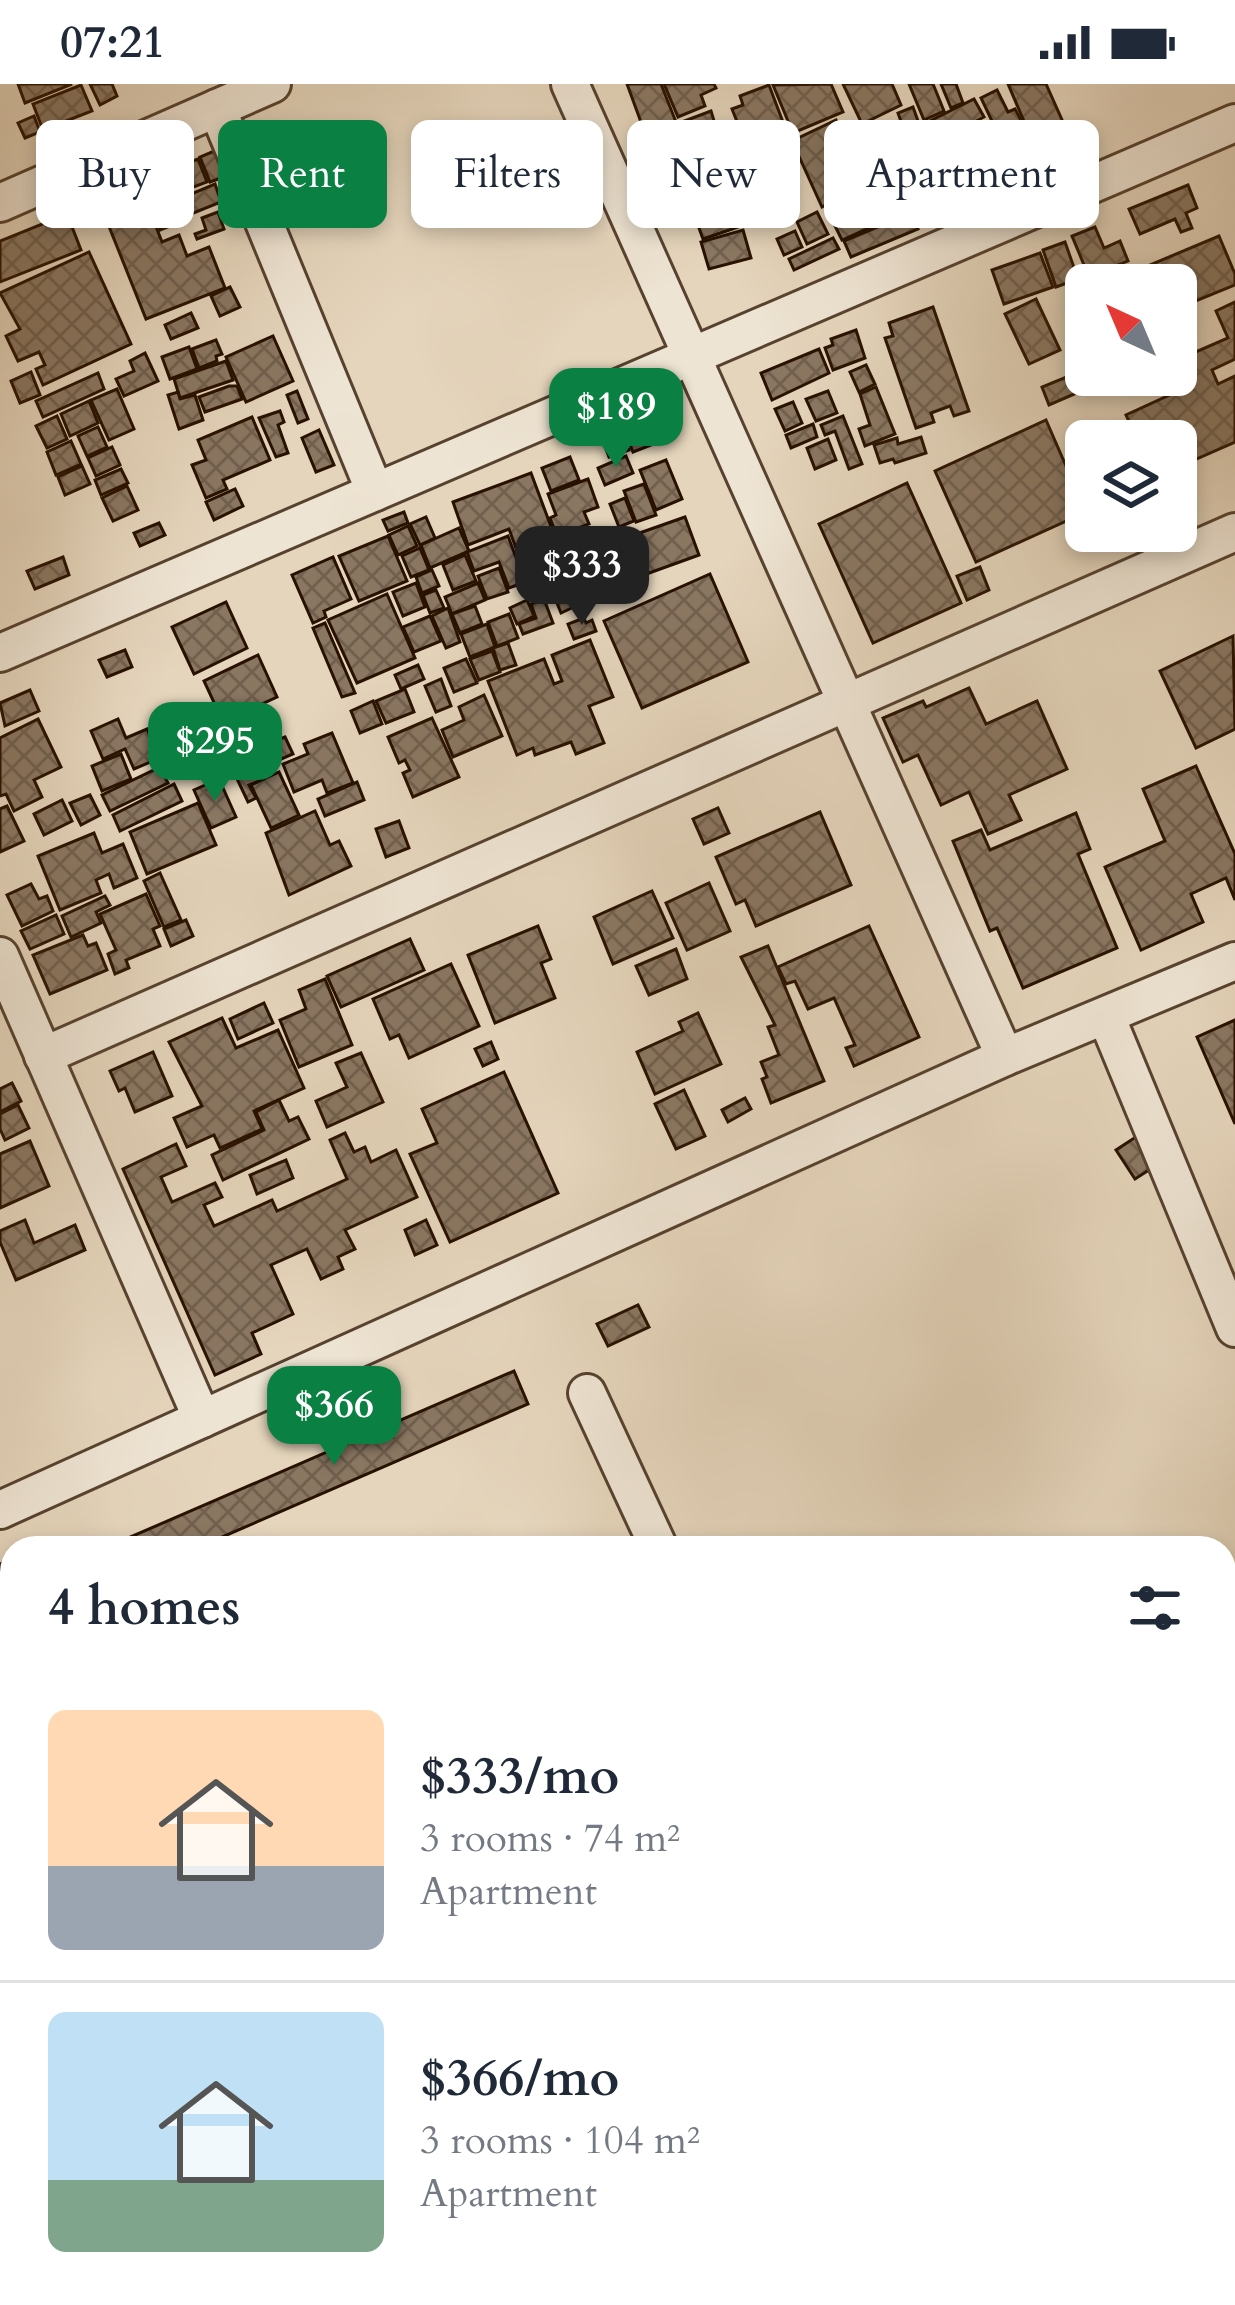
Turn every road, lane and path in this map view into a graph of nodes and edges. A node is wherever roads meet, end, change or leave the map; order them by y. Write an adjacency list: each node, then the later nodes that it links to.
1 (272, 84): 3 (street)
2 (570, 84): 6 (street)
3 (217, 108): 5 (street); 7 (street)
4 (1235, 123): 6 (street)
5 (0, 203)
6 (690, 357): 7 (street); 10 (street)
7 (375, 492): 9 (street)
8 (1235, 532): 10 (street)
9 (0, 653)
10 (845, 704): 14 (street); 15 (street)
11 (0, 956): 14 (street)
12 (1235, 961): 13 (street)
13 (1106, 1016): 15 (street); 16 (street)
14 (43, 1055): 18 (street)
15 (1005, 1058): 18 (street)
16 (1235, 1328)
17 (586, 1393): 20 (street)
18 (202, 1419): 19 (street)
19 (0, 1510)
20 (653, 1536)

